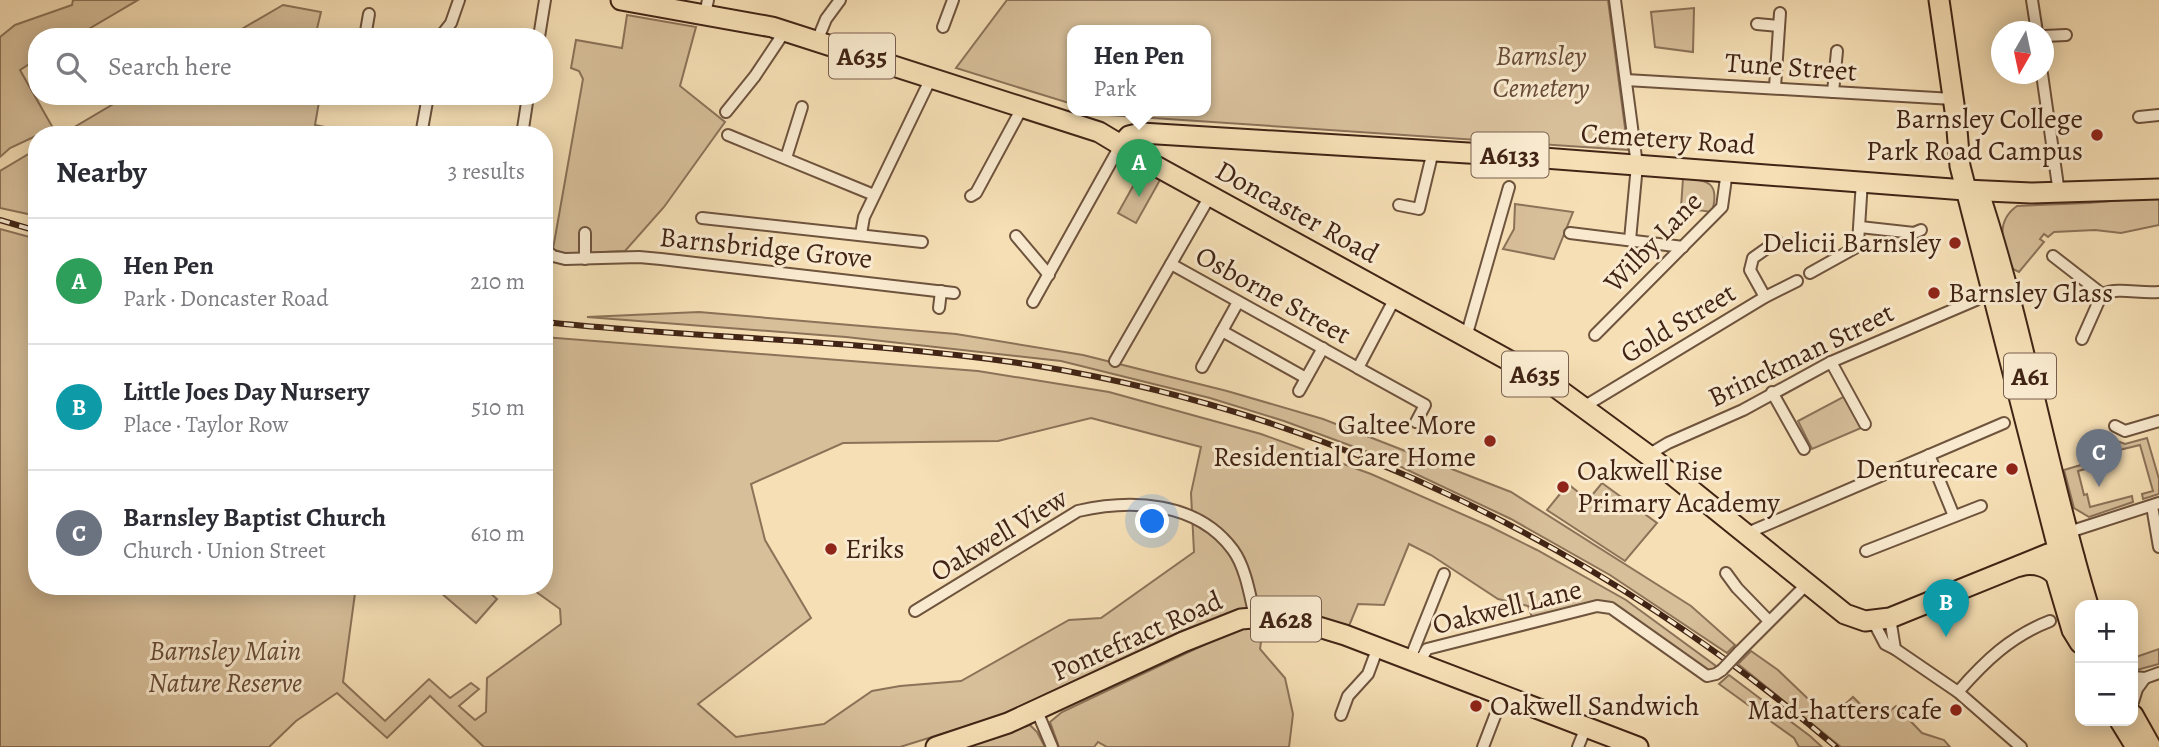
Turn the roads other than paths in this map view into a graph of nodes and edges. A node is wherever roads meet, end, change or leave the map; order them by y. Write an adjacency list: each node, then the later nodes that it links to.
1 (459, 0): 17 (street)
2 (545, 0): 18 (street)
3 (621, 0): 9 (highway, Doncaster Road / A635)
4 (840, 0): 22 (street)
5 (953, 0): 15 (street)
6 (1615, 0): 25 (street)
7 (1939, 0): 33 (highway, A61)
8 (2032, 0): 12 (street)
9 (706, 7): 19 (highway, Doncaster Road / A635)
10 (1780, 13): 14 (street)
11 (369, 15): 16 (street)
12 (2035, 21)
13 (1757, 24): 14 (street)
14 (1779, 26): 27 (street)
15 (943, 27)
16 (367, 28)
17 (447, 28)
18 (540, 28)
19 (785, 31): 22 (highway, Doncaster Road / A635); 34 (street)
20 (2066, 34): 21 (street)
21 (2054, 35)
22 (817, 41): 24 (highway, Doncaster Road / A635)
23 (1837, 51): 28 (street)
24 (931, 78): 31 (highway, Doncaster Road / A635); 54 (street)
25 (1626, 80): 27 (street, Tune Street); 46 (street)
26 (2043, 84): 52 (street)
27 (1775, 87): 28 (street, Tune Street)
28 (1833, 92): 33 (street, Tune Street)
29 (427, 105): 37 (street)
30 (527, 105): 38 (street)
31 (1023, 106): 39 (highway, Doncaster Road / A635); 55 (street)
32 (802, 107): 44 (street)
33 (1954, 109): 51 (highway, A61)
34 (726, 112)
35 (2159, 115): 36 (street)
36 (2139, 117)
37 (423, 126)
38 (523, 126)
39 (1099, 132): 40 (highway, A6133); 42 (highway, Doncaster Road / A635)
40 (1150, 133): 42 (highway); 43 (highway, Cemetery Road / A6133); 45 (highway)
41 (728, 135): 44 (street)
42 (1120, 146): 45 (highway, Doncaster Road / A635); 75 (street)
43 (1433, 151): 46 (highway, Cemetery Road / A6133); 57 (street)
44 (786, 158): 54 (street)
45 (1149, 162): 56 (highway, Doncaster Road / A635)
46 (1637, 164): 47 (highway, Cemetery Road / A6133); 66 (street)
47 (1727, 171): 48 (highway, Cemetery Road / A6133); 69 (street, Wilby Lane)
48 (1862, 181): 51 (highway, Cemetery Road / A6133); 59 (street)
49 (1509, 187): 89 (street)
50 (2159, 189): 52 (highway, A6133)
51 (1972, 190): 53 (highway, A6133); 65 (highway, A61); 115 (highway, A61)
52 (2059, 192): 53 (highway, A6133)
53 (2031, 193): 65 (highway, A6133)
54 (874, 195): 63 (street)
55 (971, 196)
56 (1210, 196): 73 (street); 82 (highway, Doncaster Road / A635)
57 (1399, 205)
58 (702, 218): 63 (street)
59 (1860, 227): 60 (street); 74 (street)
60 (1921, 230)
61 (585, 233): 72 (street)
62 (1570, 233): 66 (street)
63 (862, 234): 68 (street)
64 (1016, 236): 75 (street)
65 (1993, 237): 115 (highway, A61)
66 (1630, 240): 69 (street)
67 (1777, 241): 81 (street)
68 (922, 242)
69 (1683, 247): 88 (street, Wilby Lane)
70 (553, 256): 72 (street, Barnsbridge Grove)
71 (2053, 256): 80 (street)
72 (585, 259): 77 (street, Barnsbridge Grove)
73 (1171, 264): 85 (street, Osborne Street); 92 (street)
74 (1810, 273)
75 (1049, 275): 84 (street)
76 (1797, 281): 81 (street, Gold Street)
77 (941, 291): 79 (street, Barnsbridge Grove); 86 (street)
78 (2159, 292): 80 (street)
79 (954, 293)
80 (2102, 294): 90 (street)
81 (1765, 297): 99 (street, Gold Street)
82 (1395, 298): 89 (highway, Doncaster Road / A635); 95 (street, Osborne Street)
83 (1976, 300): 93 (street, Brinckman Street)
84 (1033, 302)
85 (1238, 302): 87 (street); 91 (street, Osborne Street)
86 (939, 308)
87 (1222, 331): 94 (street); 96 (street)
88 (1595, 335)
89 (1466, 337): 99 (highway, Doncaster Road / A635)
90 (2082, 339)
91 (1322, 348): 95 (street, Osborne Street); 96 (street)
92 (1115, 361)
93 (1831, 362): 98 (street, Brinckman Street); 103 (street)
94 (1202, 367)
95 (1358, 368): 101 (street)
96 (1306, 378): 97 (street)
97 (1299, 391)
98 (1772, 392): 105 (street); 106 (street, Brinckman Street)
99 (1585, 406): 106 (highway, Doncaster Road / A635)
100 (2159, 421): 104 (street)
101 (1416, 422)
102 (2004, 423): 107 (street)
103 (1865, 424)
104 (2115, 426)
105 (1804, 449)
106 (1647, 455): 112 (highway, Doncaster Road / A635)
107 (1929, 455): 110 (street); 112 (street)
108 (2155, 505): 111 (street); 113 (street)
109 (1981, 506): 110 (street)
110 (1954, 516): 114 (street)
111 (2090, 526): 115 (street); 115 (street)
112 (1745, 534): 118 (highway, Doncaster Road / A635)
113 (2159, 547)
114 (1866, 551)
115 (2059, 551): 119 (highway, A61); 120 (highway, A61); 123 (highway); 126 (highway)
116 (1726, 573): 124 (street)
117 (1444, 574): 129 (street)
118 (1807, 584): 123 (highway, Doncaster Road / A635); 124 (street, Oakwell Lane)
119 (2085, 600)
120 (2075, 609)
121 (915, 611): 122 (street, Oakwell View)
122 (1255, 617): 127 (highway, Pontefract Road / A628); 136 (highway, Pontefract Road / A628)
123 (1882, 620): 128 (street); 128 (street)
124 (1769, 621): 129 (street, Oakwell Lane, bridge)
125 (2050, 621): 134 (street)
126 (2075, 635)
127 (1378, 647): 129 (highway, Pontefract Road / A628); 137 (street)
128 (1895, 649): 134 (street)
129 (1414, 661): 135 (highway, Pontefract Road / A628)
130 (2159, 673): 132 (street)
131 (2138, 677): 132 (street)
132 (2145, 678): 133 (street)
133 (2138, 688)
134 (1958, 692): 146 (street)
135 (1503, 695): 140 (highway, Pontefract Road / A628); 143 (street)
136 (1037, 711): 141 (highway, Pontefract Road / A628); 142 (street)
137 (1341, 715)
138 (2138, 724): 148 (highway)
139 (2123, 726): 147 (highway)
140 (1586, 727): 144 (street); 145 (highway, Pontefract Road / A628)
141 (936, 747)
142 (1052, 747)
143 (1483, 747)
144 (1578, 747)
145 (1638, 747)
146 (2021, 747)
147 (2136, 747)
148 (2151, 747)

